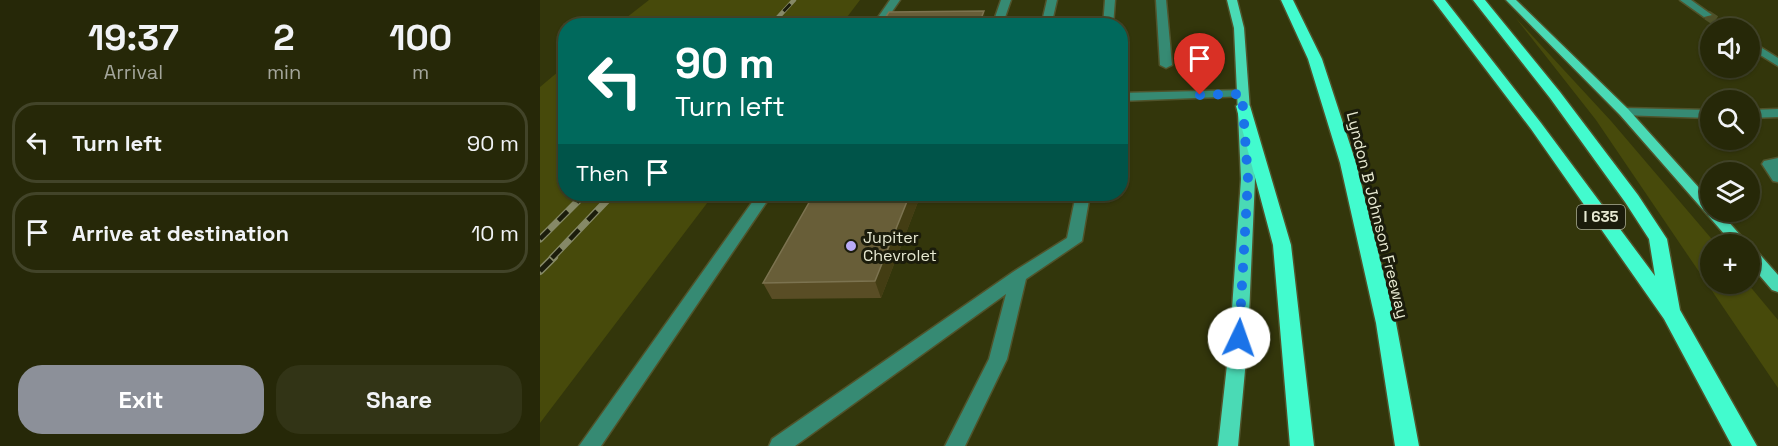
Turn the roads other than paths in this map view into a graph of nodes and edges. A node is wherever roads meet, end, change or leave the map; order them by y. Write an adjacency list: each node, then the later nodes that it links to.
1 (893, 0): 13 (lane)
2 (1006, 0): 14 (lane)
3 (1052, 0): 15 (lane)
4 (1110, 0): 16 (lane)
5 (1161, 0): 19 (lane)
6 (1232, 0): 21 (main road)
7 (1287, 0): 42 (highway, Lyndon B Johnson Freeway)
8 (1439, 0): 36 (highway, I 635)
9 (1479, 0): 36 (highway)
10 (1511, 0): 22 (main road)
11 (1685, 0): 12 (lane)
12 (1707, 15)
13 (882, 18)
14 (1000, 18)
15 (1048, 18)
16 (1109, 18)
17 (1760, 51): 18 (lane)
18 (1778, 63)
19 (1166, 65)
20 (1128, 97): 21 (lane)
21 (1243, 100): 40 (main road); 41 (highway)
22 (1624, 112): 24 (lane); 28 (main road)
23 (1778, 113): 25 (lane)
24 (1700, 114)
25 (1760, 114)
26 (1778, 162): 27 (lane)
27 (1778, 178)
28 (1700, 198)
29 (760, 201): 37 (lane)
30 (1082, 201): 34 (lane)
31 (1722, 222): 32 (main road)
32 (1732, 234)
33 (1760, 266): 35 (main road)
34 (1019, 276): 38 (lane); 39 (lane)
35 (1778, 286)
36 (1672, 314): 43 (highway, I 635)
37 (589, 446)
38 (779, 446)
39 (955, 446)
40 (1228, 446)
41 (1302, 446)
42 (1407, 446)
43 (1745, 446)

